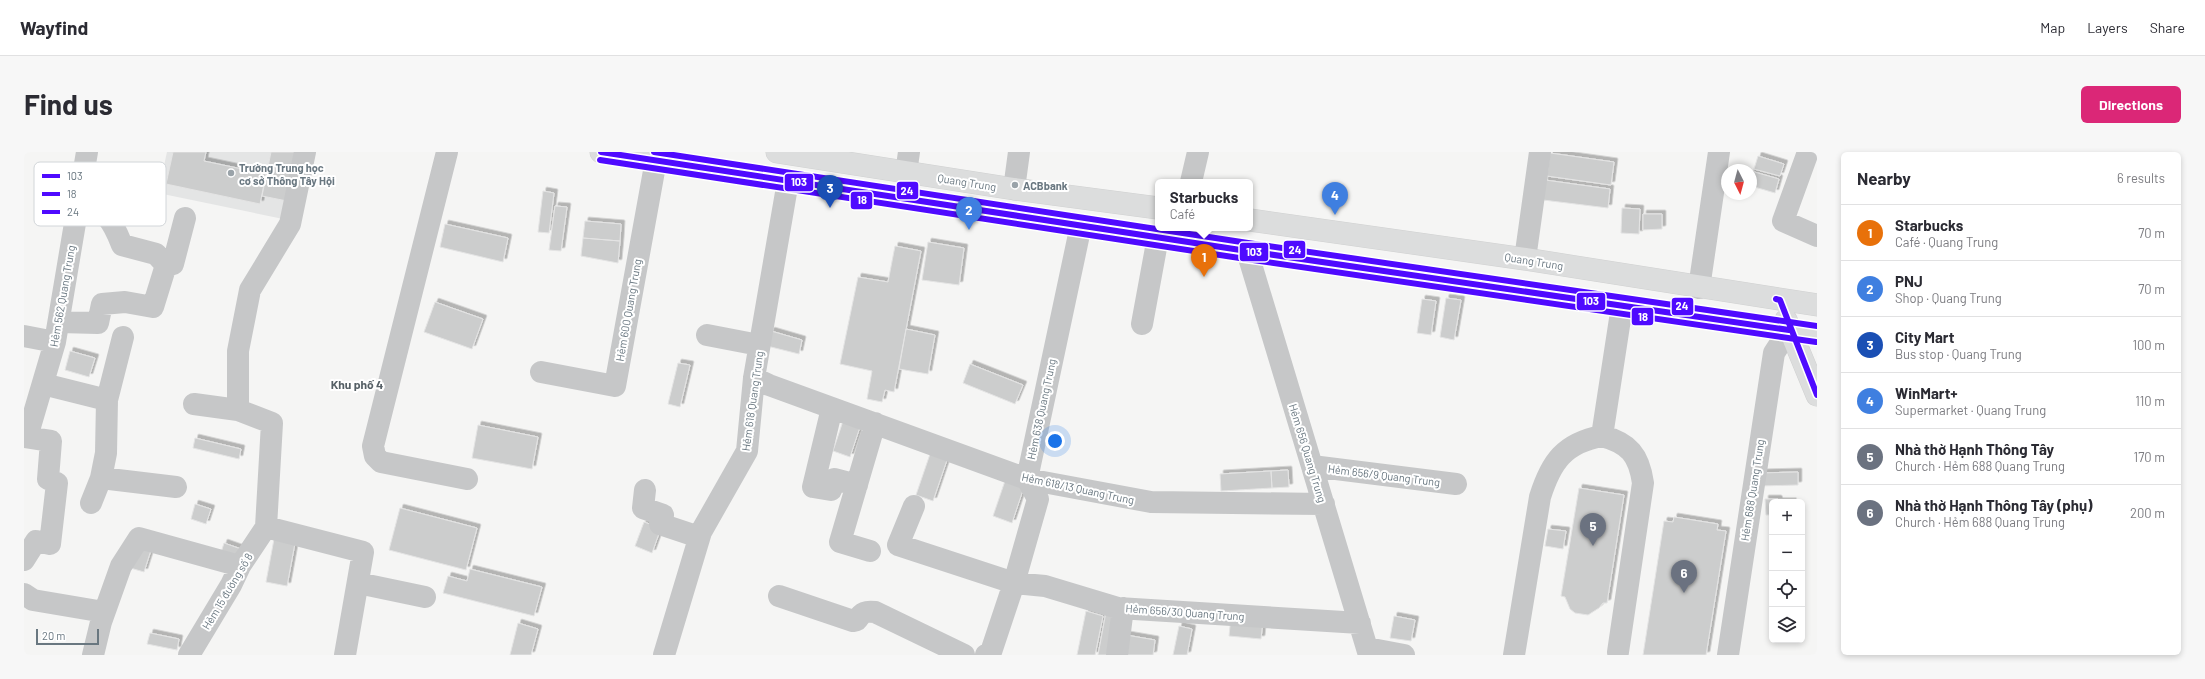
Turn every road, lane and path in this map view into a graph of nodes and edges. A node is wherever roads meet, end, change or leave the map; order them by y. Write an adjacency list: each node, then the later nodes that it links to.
1 (87, 152): 12 (street, Hẻm 562 Quang Trung)
2 (305, 152): 48 (street)
3 (447, 152): 55 (street)
4 (601, 152): 11 (main road)
5 (777, 152): 13 (main road, Quang Trung)
6 (1019, 152): 16 (street)
7 (1198, 152): 14 (street)
8 (1540, 152): 27 (street)
9 (1720, 152): 29 (street)
10 (1808, 152): 24 (street)
11 (656, 160): 15 (main road); 41 (street, Hẻm 600 Quang Trung)
12 (85, 162)
13 (907, 162): 16 (main road, Quang Trung)
14 (1192, 179)
15 (788, 180): 18 (main road); 40 (street, Hẻm 618 Quang Trung)
16 (1014, 189): 17 (main road, Quang Trung); 18 (main road)
17 (1155, 208)
18 (1011, 215): 21 (main road)
19 (185, 218): 28 (street)
20 (1253, 220): 27 (main road, Quang Trung)
21 (1081, 225): 25 (main road); 54 (street, Hẻm 638 Quang Trung)
22 (75, 226): 35 (street, Hẻm 562 Quang Trung)
23 (114, 226): 28 (street)
24 (1817, 236)
25 (1158, 237): 26 (main road); 33 (street)
26 (1247, 251): 32 (main road); 52 (street, Hẻm 656 Quang Trung)
27 (1525, 259): 29 (main road, Quang Trung)
28 (166, 265): 35 (street)
29 (1699, 288): 30 (main road, Quang Trung)
30 (1780, 300): 31 (main road, Quang Trung); 34 (main road)
31 (1817, 305)
32 (1622, 306): 34 (main road); 50 (street)
33 (1142, 324)
34 (1789, 330): 36 (main road); 44 (main road); 87 (street, Hẻm 688 Quang Trung)
35 (57, 332): 38 (street); 43 (street, Hẻm 562 Quang Trung)
36 (1817, 334)
37 (707, 335): 40 (street)
38 (24, 336)
39 (123, 337): 45 (street)
40 (759, 345): 42 (street, Hẻm 618 Quang Trung)
41 (541, 372)
42 (754, 378): 47 (street, Hẻm 618/13 Quang Trung); 64 (street, Hẻm 618 Quang Trung)
43 (43, 384): 45 (street); 51 (street, Hẻm 562 Quang Trung)
44 (1817, 395)
45 (107, 400): 53 (street)
46 (194, 404): 48 (street)
47 (832, 408): 49 (street, Hẻm 618/13 Quang Trung); 57 (street)
48 (238, 410): 63 (street)
49 (875, 423): 54 (street, Hẻm 618/13 Quang Trung); 57 (street)
50 (1602, 436): 77 (street); 86 (street)
51 (25, 437): 66 (street)
52 (1312, 466): 56 (street, Hẻm 656/9 Quang Trung); 61 (street, Hẻm 656 Quang Trung)
53 (101, 478): 58 (street); 60 (street)
54 (1027, 479): 61 (street, Hẻm 618/13 Quang Trung); 69 (street)
55 (467, 480)
56 (1456, 484)
57 (856, 485): 65 (street)
58 (176, 487)
59 (645, 490): 64 (street)
60 (91, 503)
61 (1324, 504): 75 (street, Hẻm 656 Quang Trung)
62 (914, 506): 69 (street, Hẻm 656/30 Quang Trung)
63 (266, 527): 67 (street, Hẻm 15 đường số 8); 68 (street)
64 (699, 537): 81 (street, Hẻm 618 Quang Trung)
65 (870, 550)
66 (24, 560)
67 (240, 566): 74 (street); 79 (street, Hẻm 15 đường số 8)
68 (358, 583): 72 (street); 80 (street)
69 (1014, 583): 73 (street, Hẻm 656/30 Quang Trung); 83 (street)
70 (24, 594): 74 (street)
71 (779, 596): 82 (street)
72 (425, 597)
73 (1123, 608): 75 (street, Hẻm 656/30 Quang Trung); 84 (street)
74 (104, 612): 78 (street)
75 (1360, 623): 76 (street, Hẻm 656 Quang Trung)
76 (1368, 652): 85 (street)
77 (1618, 652)
78 (93, 655)
79 (189, 655)
80 (346, 655)
81 (665, 655)
82 (964, 655)
83 (986, 655)
84 (1117, 655)
85 (1402, 655)
86 (1514, 655)
87 (1728, 655)

